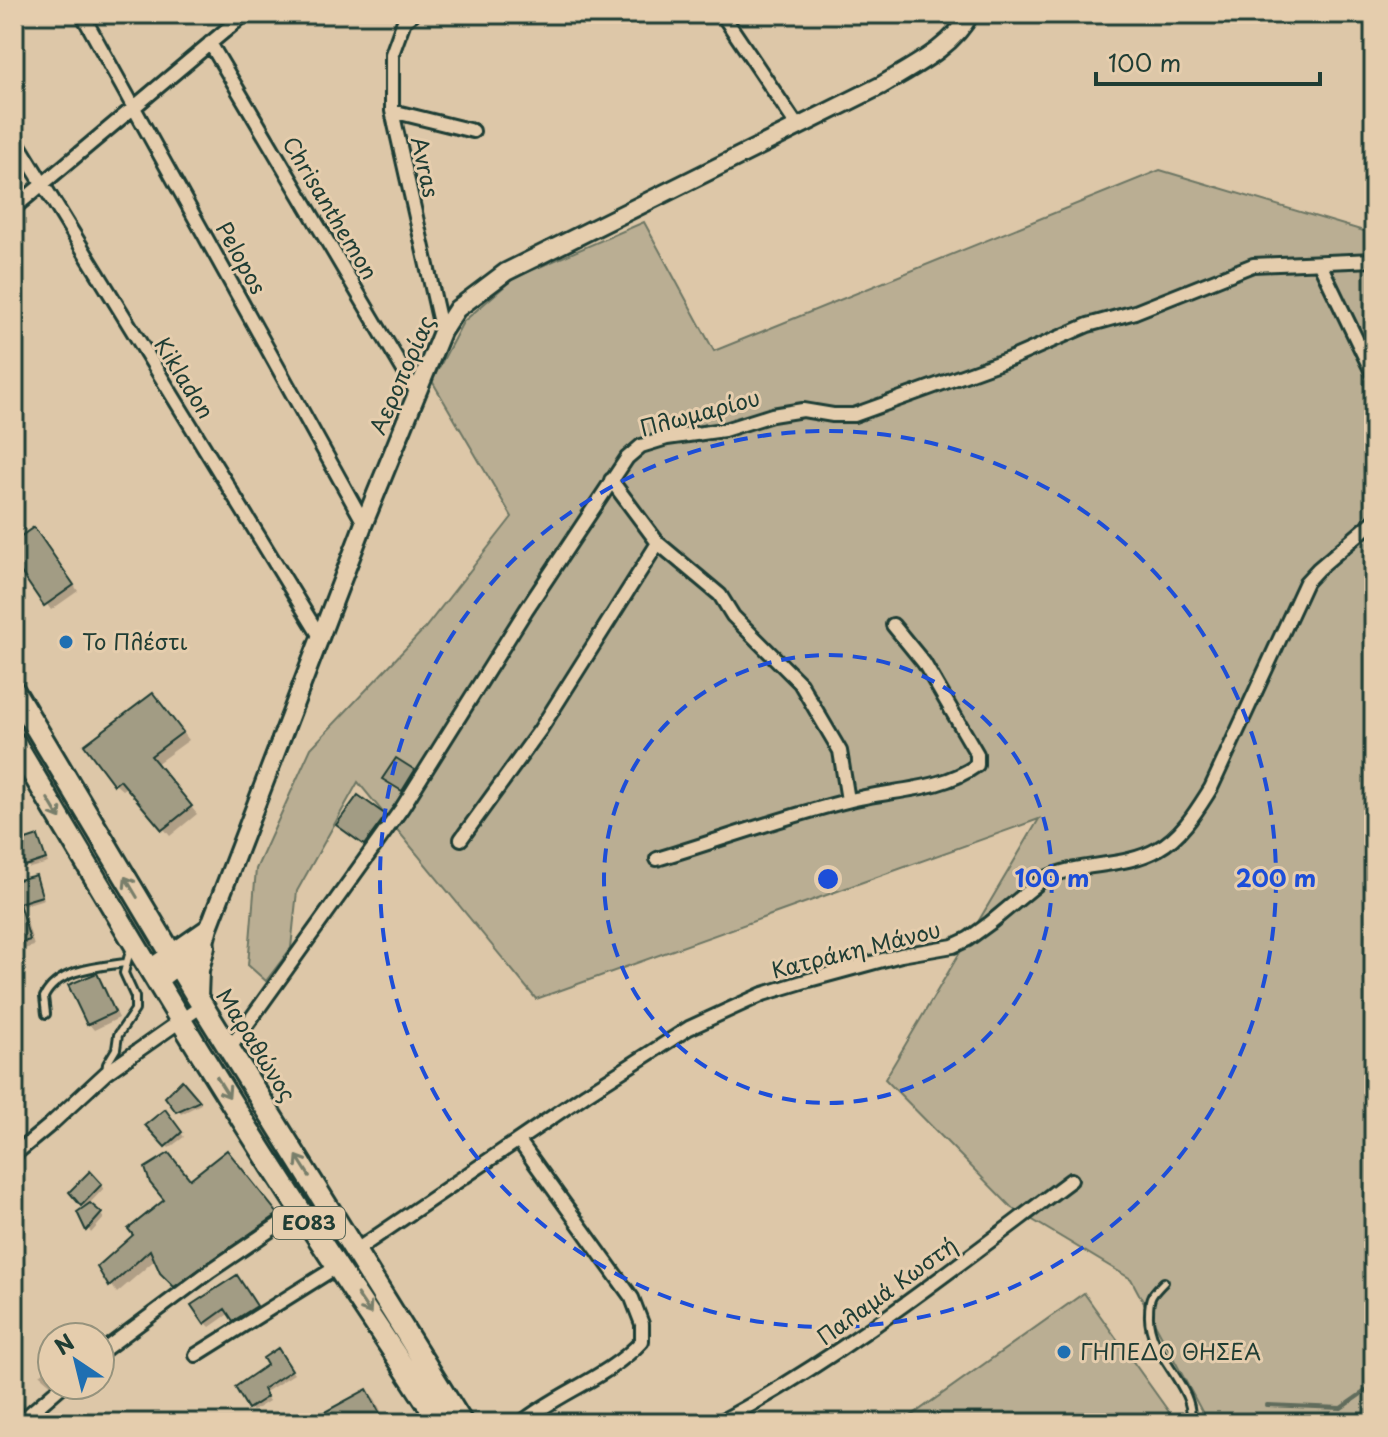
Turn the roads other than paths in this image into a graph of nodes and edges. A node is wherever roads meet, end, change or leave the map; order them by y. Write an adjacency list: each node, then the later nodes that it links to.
1 (82, 14): 7 (street, Pelopos)
2 (413, 14): 8 (street, Avras)
3 (722, 14): 9 (street)
4 (970, 14): 9 (street, Αεροπορίας)
5 (236, 17): 6 (street)
6 (210, 43): 7 (street); 18 (street, Chrisanthemon)
7 (135, 106): 12 (street); 21 (street, Pelopos)
8 (392, 111): 10 (street); 16 (street, Avras)
9 (798, 127): 16 (street, Αεροπορίας)
10 (473, 131)
11 (14, 137): 12 (street, Kikladon)
12 (40, 183): 13 (street); 24 (street, Kikladon)
13 (14, 208)
14 (1374, 260): 15 (street, Πλωμαρίου)
15 (1320, 264): 17 (street); 19 (street, Πλωμαρίου)
16 (442, 332): 18 (street, Αεροπορίας)
17 (1374, 376)
18 (417, 393): 21 (street, Αεροπορίας)
19 (611, 480): 22 (street); 38 (street, Πλωμαρίου)
20 (1374, 521): 40 (street, Κατράκη Μάνου)
21 (364, 523): 24 (street, Αεροπορίας)
22 (658, 543): 27 (street); 28 (street)
23 (893, 625): 27 (street)
24 (321, 638): 30 (street, Αεροπορίας)
25 (14, 691): 32 (main road, Μαραθώνος / ΕΟ83, one-way to 25)
26 (14, 742): 31 (main road, ΕΟ83, one-way to 31)
27 (848, 800): 29 (street)
28 (461, 839)
29 (657, 859)
30 (207, 937): 32 (street); 35 (main road)
31 (132, 940): 33 (lane); 34 (main road, ΕΟ83)
32 (175, 961): 34 (street); 35 (main road, Μαραθώνος / ΕΟ83)
33 (125, 963): 36 (lane); 39 (lane)
34 (154, 974): 37 (main road, ΕΟ83)
35 (200, 1001): 37 (street); 38 (main road, Μαραθώνος / ΕΟ83)
36 (46, 1014)
37 (181, 1021): 39 (street); 43 (main road, ΕΟ83, one-way to 43)
38 (230, 1048): 44 (main road, Μαραθώνος / ΕΟ83, one-way to 38)
39 (106, 1073): 41 (street)
40 (519, 1141): 44 (street, Κατράκη Μάνου); 53 (street)
41 (14, 1155)
42 (1071, 1180): 54 (street, Παλαμά Κωστή)
43 (300, 1210): 45 (main road, ΕΟ83); 47 (street)
44 (355, 1251): 52 (main road, Μαραθώνος / ΕΟ83)
45 (338, 1266): 48 (street); 51 (main road, ΕΟ83, one-way to 51)
46 (1164, 1282): 55 (lane)
47 (116, 1341)
48 (196, 1355)
49 (44, 1401): 50 (street)
50 (19, 1423)
51 (440, 1423)
52 (462, 1423)
53 (521, 1423)
54 (718, 1423)
55 (1190, 1423)

